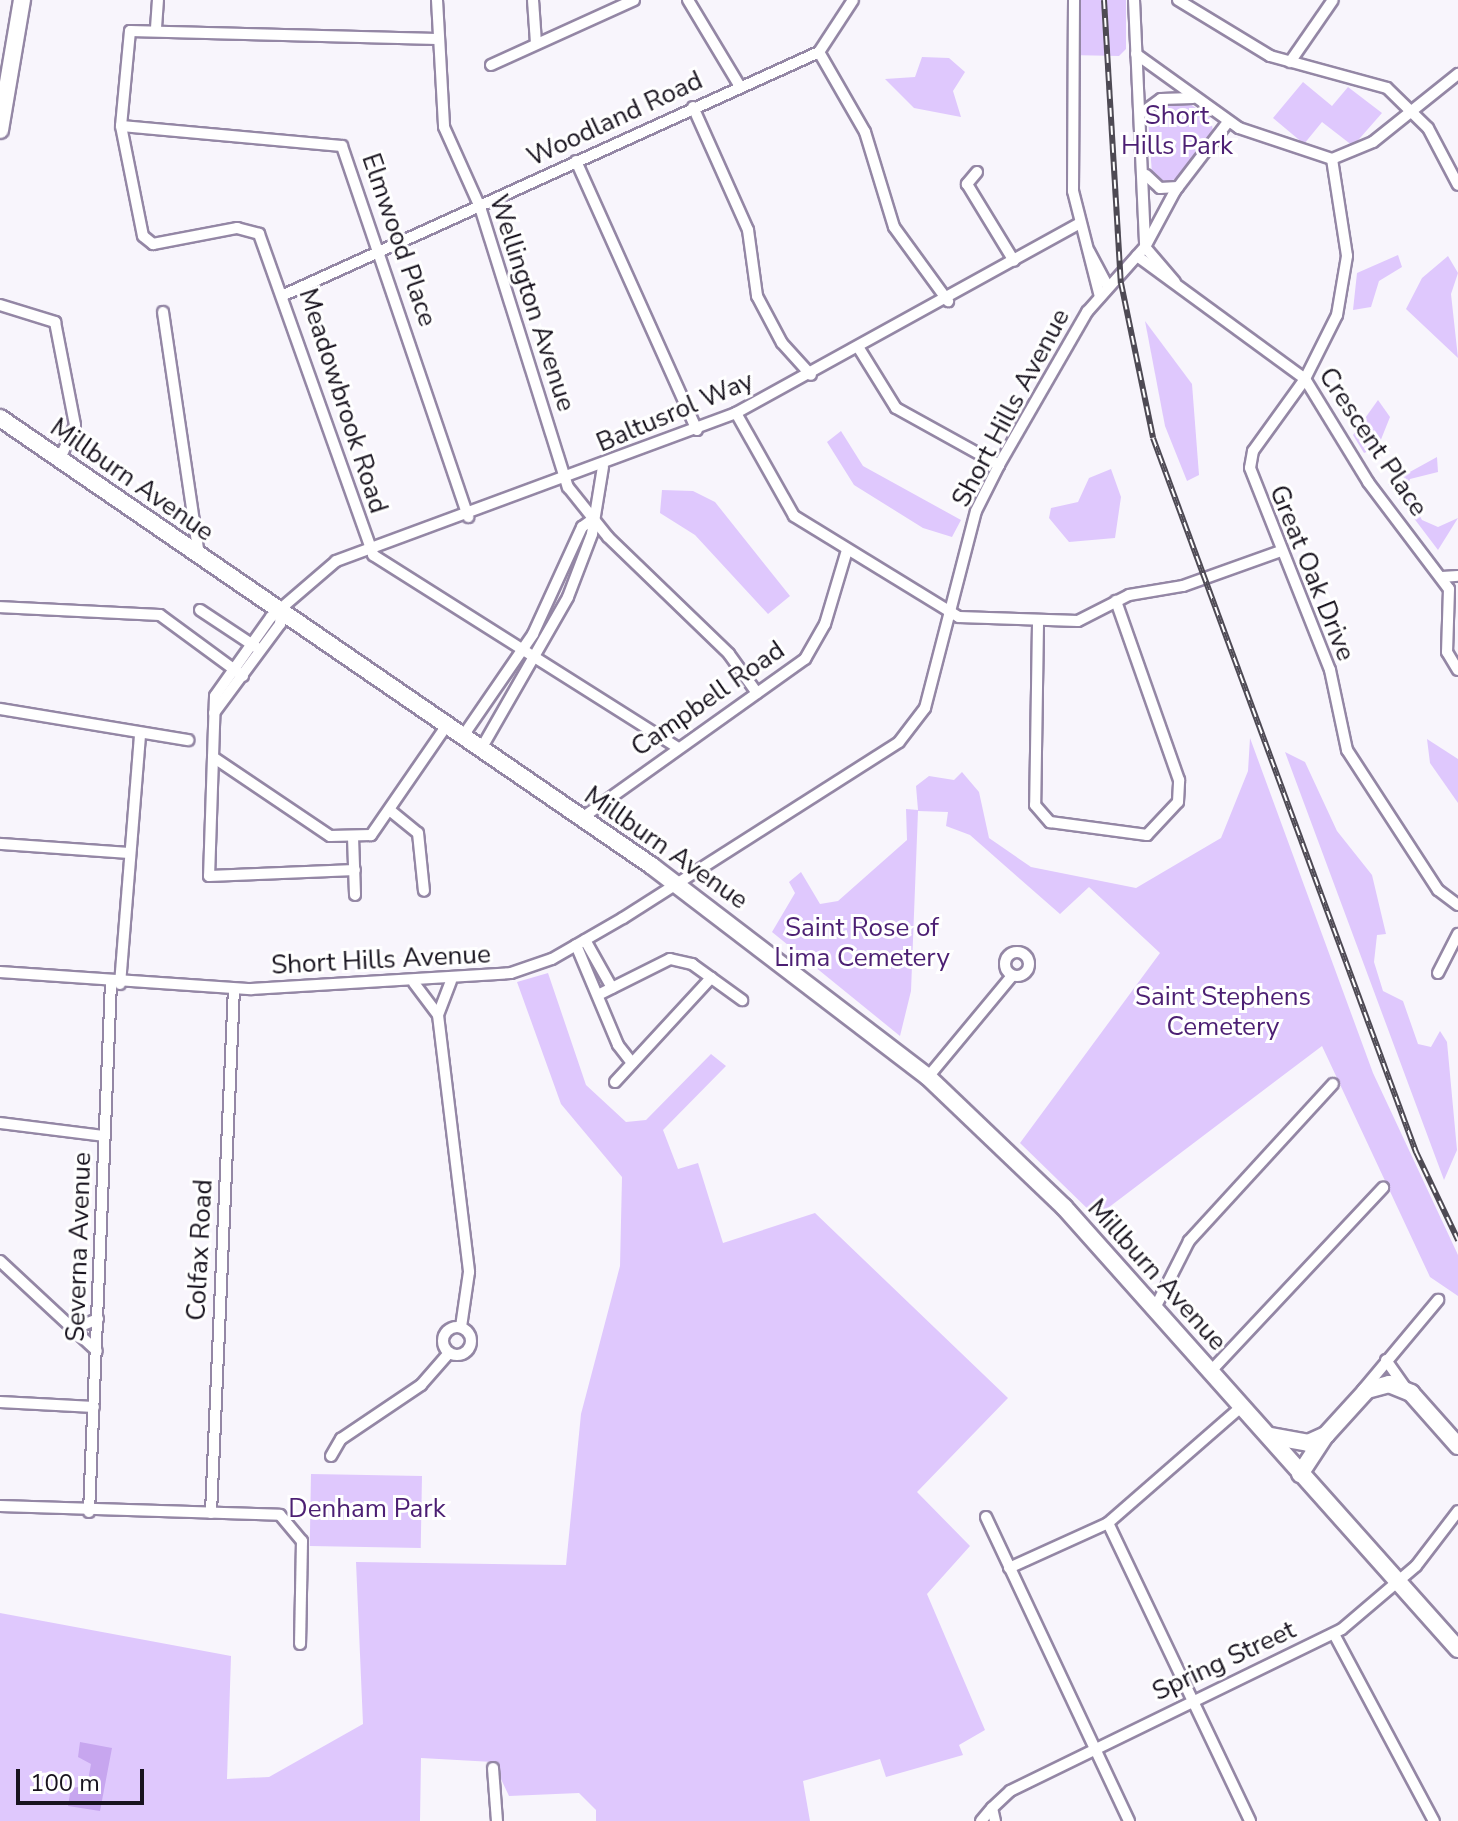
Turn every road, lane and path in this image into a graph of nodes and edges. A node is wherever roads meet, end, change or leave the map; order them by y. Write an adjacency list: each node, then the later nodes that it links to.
1 (22, 0): 27 (main road)
2 (158, 0): 12 (street)
3 (437, 0): 13 (street, Wellington Avenue)
4 (533, 0): 14 (street)
5 (634, 0): 14 (street)
6 (688, 0): 20 (street)
7 (853, 0): 15 (street)
8 (1074, 0): 35 (street)
9 (1134, 0): 16 (street)
10 (1178, 0): 17 (street)
11 (1333, 0): 17 (street)
12 (156, 28): 13 (street); 26 (street, Meadowbrook Road)
13 (437, 39): 34 (street, Wellington Avenue)
14 (536, 43): 18 (street)
15 (819, 52): 20 (street, Woodland Road); 43 (street)
16 (1136, 54): 21 (street); 24 (street)
17 (1290, 62): 23 (street)
18 (491, 65)
19 (1458, 74): 23 (street)
20 (739, 85): 22 (street, Woodland Road)
21 (1195, 98): 24 (street); 25 (street)
22 (693, 107): 29 (street, Woodland Road); 47 (street)
23 (1413, 111): 28 (street); 32 (street)
24 (1143, 112): 31 (street)
25 (1228, 122): 28 (street); 33 (street, Short Hills Avenue)
26 (121, 126): 38 (street, Elmwood Place); 41 (street, Meadowbrook Road)
27 (0, 130)
28 (1332, 159): 48 (street)
29 (576, 161): 34 (street, Woodland Road); 51 (street)
30 (977, 172): 39 (street)
31 (1146, 175): 33 (street); 37 (street)
32 (1458, 185)
33 (1178, 187): 37 (street, Short Hills Avenue)
34 (480, 207): 38 (street, Woodland Road); 55 (street, Wellington Avenue)
35 (1079, 224): 36 (street); 39 (street, Baltusrol Way)
36 (1088, 249): 40 (street); 42 (street)
37 (1141, 251): 40 (street, Short Hills Avenue); 48 (street, Crescent Place)
38 (383, 252): 41 (street, Woodland Road); 56 (street, Elmwood Place)
39 (1014, 261): 43 (street, Baltusrol Way)
40 (1108, 286): 42 (street, Short Hills Avenue)
41 (286, 294): 58 (street, Meadowbrook Road)
42 (1100, 297): 53 (street, Short Hills Avenue)
43 (948, 301): 46 (street, Baltusrol Way)
44 (0, 305): 52 (street)
45 (163, 312): 61 (street)
46 (860, 350): 47 (street, Baltusrol Way); 53 (street)
47 (811, 375): 49 (street, Baltusrol Way)
48 (1305, 379): 60 (street, Great Oak Drive); 63 (street, Crescent Place)
49 (736, 413): 51 (street, Baltusrol Way); 59 (street)
50 (0, 418): 52 (main road, Millburn Avenue)
51 (697, 430): 54 (street, Baltusrol Way)
52 (60, 458): 61 (main road, Millburn Avenue)
53 (999, 465): 66 (street, Short Hills Avenue)
54 (603, 467): 55 (street, Baltusrol Way); 57 (street)
55 (566, 481): 56 (street, Baltusrol Way); 57 (street, Wellington Avenue)
56 (468, 517): 58 (street, Baltusrol Way)
57 (593, 519): 71 (street); 72 (street); 76 (street, Wellington Avenue)
58 (369, 547): 68 (street, Baltusrol Way); 71 (street, Meadowbrook Road)
59 (847, 550): 66 (street); 76 (street, Campbell Road)
60 (1278, 552): 64 (street); 95 (street, Great Oak Drive)
61 (199, 555): 68 (main road, Millburn Avenue)
62 (1458, 576): 63 (street)
63 (1442, 577): 74 (street, Crescent Place)
64 (1116, 601): 69 (street); 69 (street)
65 (0, 607): 73 (street)
66 (951, 608): 69 (street); 92 (street, Short Hills Avenue)
67 (200, 610): 70 (street)
68 (281, 612): 70 (street, Baltusrol Way); 79 (main road, Millburn Avenue)
69 (1038, 624)
70 (256, 648): 73 (street); 75 (street)
71 (522, 651): 72 (street, Meadowbrook Road); 81 (street)
72 (534, 659): 83 (street, Meadowbrook Road); 84 (street)
73 (233, 669): 75 (street); 78 (street)
74 (1458, 670)
75 (243, 676): 78 (street)
76 (757, 693): 83 (street, Campbell Road)
77 (0, 709): 80 (street)
78 (214, 713): 85 (street)
79 (447, 725): 81 (main road, Millburn Avenue); 86 (street)
80 (140, 733): 82 (street); 90 (street, Severna Avenue)
81 (463, 736): 84 (main road, Millburn Avenue)
82 (188, 740)
83 (677, 747): 87 (street, Campbell Road)
84 (481, 749): 87 (main road, Millburn Avenue)
85 (213, 757): 88 (street); 91 (street)
86 (392, 812): 88 (street); 93 (street)
87 (582, 818): 92 (main road, Millburn Avenue)
88 (353, 837): 91 (street)
89 (0, 844): 90 (street)
90 (128, 853): 104 (street, Severna Avenue)
91 (355, 870): 94 (street)
92 (677, 884): 97 (street, Short Hills Avenue); 110 (main road, Millburn Avenue)
93 (424, 891)
94 (355, 895)
95 (1458, 905)
96 (1458, 934): 99 (street)
97 (581, 943): 102 (street, Short Hills Avenue); 106 (street)
98 (0, 972): 104 (street, Short Hills Avenue)
99 (1438, 973)
100 (1012, 976): 110 (street)
101 (711, 978): 106 (street); 107 (street); 109 (street)
102 (451, 981): 103 (street, Short Hills Avenue); 108 (street)
103 (414, 983): 105 (street, Short Hills Avenue); 108 (street)
104 (116, 984): 105 (street, Short Hills Avenue); 114 (street, Severna Avenue)
105 (234, 989): 139 (street, Colfax Road)
106 (607, 990): 109 (street)
107 (742, 1000)
108 (438, 1015): 120 (street)
109 (632, 1063): 111 (street)
110 (928, 1077): 118 (main road, Millburn Avenue)
111 (615, 1082)
112 (1333, 1084): 118 (street)
113 (0, 1123): 114 (street)
114 (104, 1136): 119 (street, Severna Avenue)
115 (1383, 1188): 125 (street)
116 (0, 1261): 121 (street)
117 (1438, 1300): 124 (street)
118 (1155, 1308): 125 (main road, Millburn Avenue)
119 (98, 1319): 121 (street); 122 (street, Severna Avenue)
120 (461, 1327): 123 (street); 123 (street)
121 (73, 1329): 122 (street)
122 (97, 1351): 130 (street, Severna Avenue)
123 (449, 1353): 134 (street)
124 (1386, 1360): 126 (street); 127 (street)
125 (1210, 1372): 129 (main road, Millburn Avenue)
126 (1406, 1389): 127 (main road); 133 (main road)
127 (1357, 1398): 131 (main road)
128 (0, 1402): 130 (street)
129 (1242, 1406): 132 (main road, Millburn Avenue); 141 (street)
130 (94, 1407): 138 (street, Severna Avenue)
131 (1326, 1435): 132 (main road); 135 (main road)
132 (1268, 1436): 135 (main road, Millburn Avenue)
133 (1458, 1446)
134 (331, 1456)
135 (1300, 1474): 143 (main road, Millburn Avenue)
136 (0, 1506): 138 (street)
137 (1458, 1511): 143 (street, Spring Street)
138 (89, 1512): 139 (street)
139 (211, 1513): 145 (street)
140 (986, 1517): 142 (street)
141 (1108, 1523): 142 (street); 147 (street)
142 (1009, 1568): 148 (street)
143 (1397, 1581): 144 (street, Spring Street); 146 (main road, Millburn Avenue)
144 (1334, 1634): 147 (street, Spring Street); 156 (street)
145 (300, 1644)
146 (1458, 1649)
147 (1191, 1698): 148 (street, Spring Street); 155 (street)
148 (1093, 1749): 150 (street, Spring Street); 154 (street)
149 (493, 1768): 151 (street)
150 (992, 1808): 152 (street, Spring Street); 153 (street)
151 (497, 1821)
152 (981, 1821)
153 (995, 1821)
154 (1129, 1821)
155 (1250, 1821)
156 (1434, 1821)

